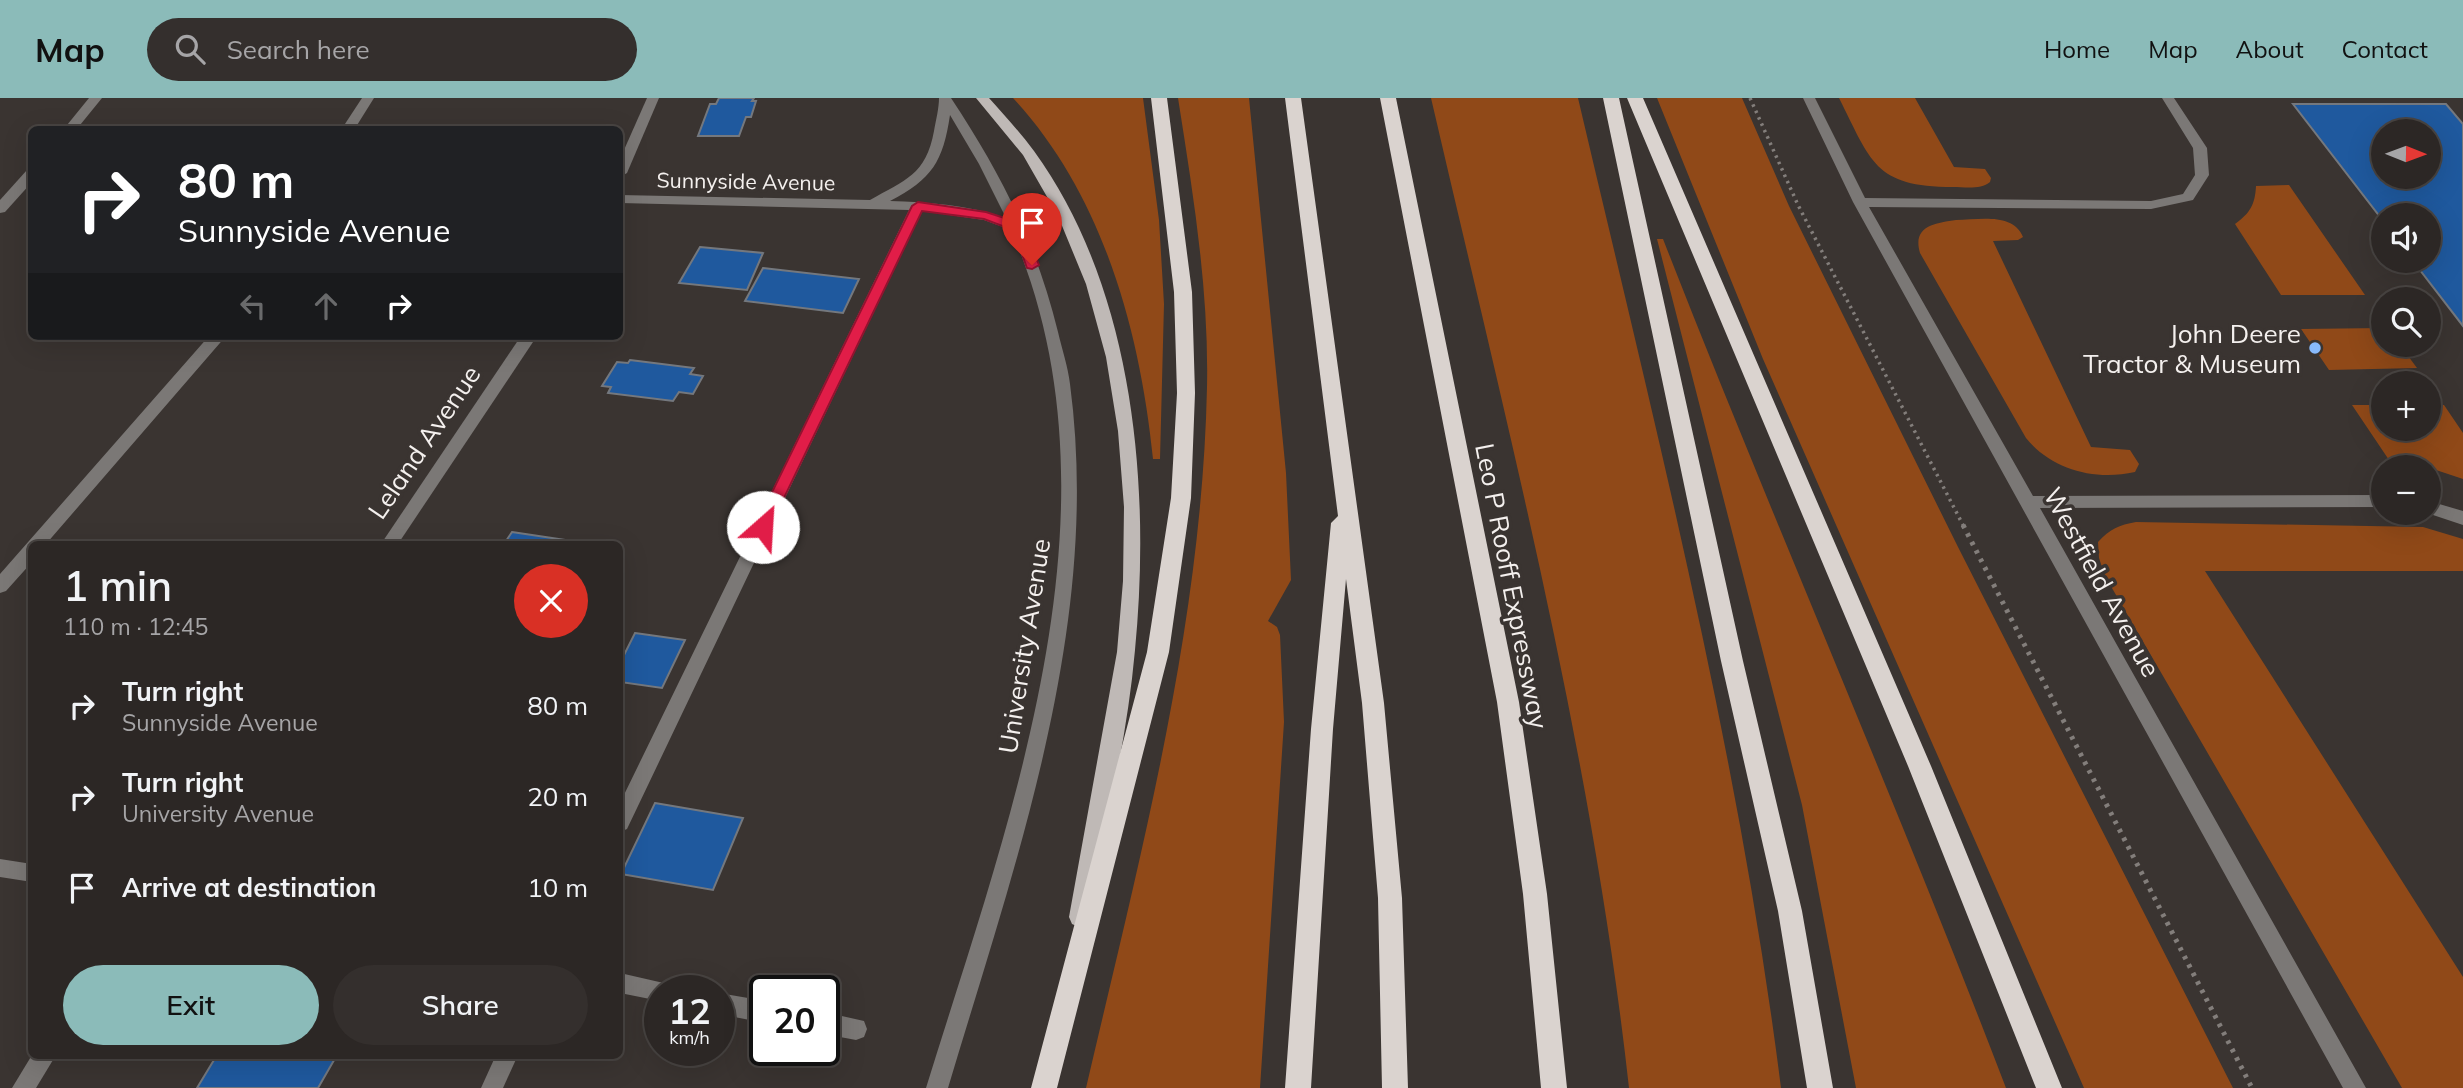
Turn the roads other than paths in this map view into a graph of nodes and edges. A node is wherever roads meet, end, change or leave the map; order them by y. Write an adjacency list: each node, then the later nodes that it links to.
1 (96, 98): 13 (street)
2 (368, 98): 14 (street)
3 (653, 98): 15 (street)
4 (982, 98): 42 (main road)
5 (1159, 98): 42 (highway)
6 (1293, 98): 26 (highway)
7 (1388, 98): 51 (highway, Leo P Rooff Expressway)
8 (1611, 98): 52 (highway)
9 (1635, 98): 53 (highway)
10 (1809, 98): 19 (street, Westfield Avenue)
11 (2168, 98): 19 (street)
12 (946, 99): 20 (street, Sunnyside Avenue); 23 (street, University Avenue)
13 (72, 126)
14 (350, 126)
15 (623, 166)
16 (0, 187): 17 (street)
17 (25, 187): 22 (street)
18 (623, 199): 20 (street, Sunnyside Avenue)
19 (1860, 202): 28 (street, Westfield Avenue)
20 (873, 204): 21 (street, Sunnyside Avenue)
21 (918, 206): 23 (street, Sunnyside Avenue); 35 (street)
22 (0, 209)
23 (1018, 227): 47 (street, University Avenue)
24 (214, 340): 31 (street)
25 (525, 340): 32 (street, Leland Avenue)
26 (1344, 486): 49 (highway); 50 (highway)
27 (2371, 501): 28 (street)
28 (2028, 502): 54 (street, Westfield Avenue)
29 (2441, 511): 30 (street)
30 (2463, 518)
31 (39, 541)
32 (391, 541)
33 (28, 554): 34 (street)
34 (0, 586)
35 (623, 817)
36 (0, 868): 37 (street)
37 (28, 872)
38 (623, 984): 39 (street)
39 (644, 988)
40 (840, 1026): 41 (street)
41 (856, 1029)
42 (1058, 1033): 48 (highway)
43 (43, 1059): 45 (street)
44 (506, 1059): 46 (street)
45 (23, 1088)
46 (492, 1088)
47 (937, 1088)
48 (1044, 1088)
49 (1298, 1088)
50 (1395, 1088)
51 (1554, 1088)
52 (1820, 1088)
53 (2049, 1088)
54 (2355, 1088)

